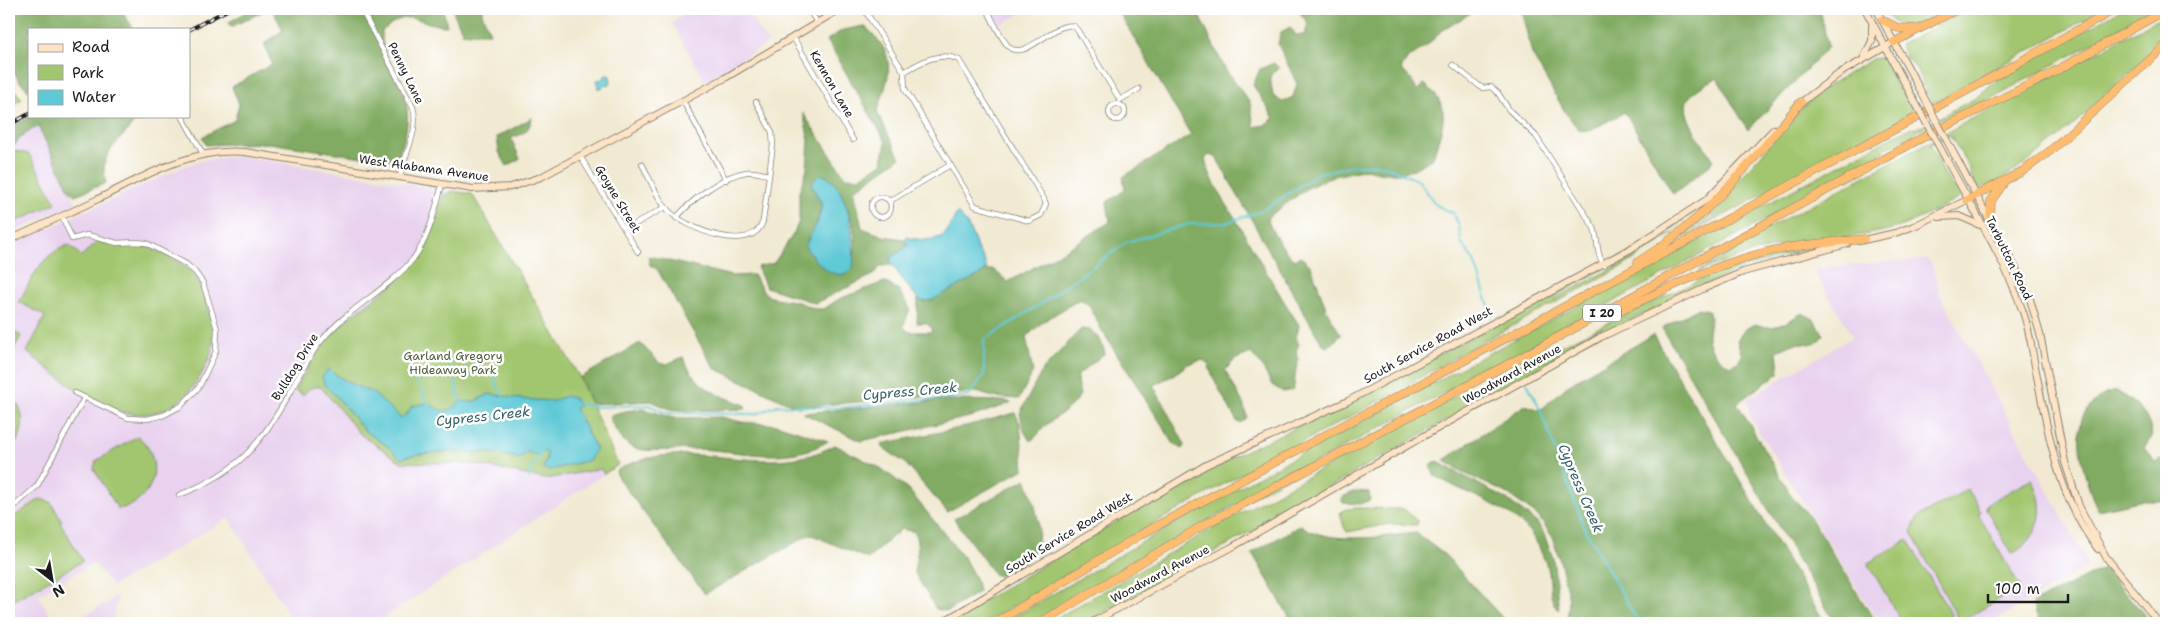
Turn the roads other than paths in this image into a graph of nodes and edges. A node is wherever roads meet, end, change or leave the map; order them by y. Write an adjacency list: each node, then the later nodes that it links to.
1 (361, 9): 33 (street, Penny Lane)
2 (808, 9): 12 (street)
3 (840, 9): 12 (main road, West Alabama Avenue)
4 (864, 9): 21 (street)
5 (986, 9): 22 (street)
6 (1865, 9): 13 (main road, Tarbutton Road)
7 (1876, 9): 11 (main road, Tarbutton Road)
8 (1958, 9): 14 (highway)
9 (2116, 9): 51 (highway, I 20)
10 (2166, 10): 52 (highway, I 20)
11 (1882, 20): 14 (highway); 16 (main road, Tarbutton Road)
12 (816, 22): 15 (main road, West Alabama Avenue)
13 (1872, 23): 18 (main road, Tarbutton Road); 19 (main road)
14 (1918, 29): 16 (highway)
15 (793, 37): 23 (main road, West Alabama Avenue); 27 (street, Kennon Lane)
16 (1894, 42): 18 (main road, South Service Road West); 37 (main road, Tarbutton Road, bridge)
17 (2166, 45): 34 (highway)
18 (1885, 47): 19 (main road, South Service Road West); 38 (main road, Tarbutton Road, bridge)
19 (1861, 60): 25 (main road, South Service Road West)
20 (1453, 65): 50 (street)
21 (904, 72): 31 (street); 31 (street)
22 (1139, 89)
23 (682, 101): 29 (main road, West Alabama Avenue); 35 (street)
24 (756, 102): 32 (street)
25 (1801, 102): 50 (main road, South Service Road West); 51 (highway)
26 (183, 118): 28 (street)
27 (853, 140)
28 (203, 154): 33 (main road, West Alabama Avenue); 41 (main road, West Alabama Avenue)
29 (580, 156): 36 (main road, West Alabama Avenue); 46 (street, Goyne Street)
30 (642, 164): 40 (street)
31 (950, 165): 39 (street)
32 (770, 175): 35 (street); 43 (street)
33 (400, 177): 36 (main road, West Alabama Avenue)
34 (2007, 179): 37 (highway); 44 (highway)
35 (726, 180): 43 (street)
36 (442, 184): 55 (street, Bulldog Drive)
37 (1976, 195): 38 (highway); 44 (main road, Tarbutton Road)
38 (1967, 200): 42 (main road, Woodward Avenue); 45 (main road, Tarbutton Road)
39 (890, 201): 39 (street)
40 (665, 207): 43 (street); 46 (street)
41 (62, 216): 47 (main road, West Alabama Avenue); 54 (street)
42 (1933, 217): 45 (main road); 48 (main road, Woodward Avenue)
43 (676, 218)
44 (1990, 221): 57 (main road, Tarbutton Road)
45 (1982, 226): 57 (main road, Tarbutton Road)
46 (625, 230): 49 (street, Goyne Street)
47 (9, 240)
48 (1864, 240): 52 (highway); 58 (main road, Woodward Avenue)
49 (638, 252)
50 (1604, 264): 59 (main road, South Service Road West)
51 (1562, 308): 60 (highway, I 20)
52 (1556, 338): 61 (highway, I 20)
53 (75, 393): 54 (street)
54 (84, 398): 56 (street)
55 (179, 495)
56 (9, 511)
57 (2106, 557): 64 (main road, Tarbutton Road)
58 (1104, 616): 62 (main road, Woodward Avenue); 63 (street)
59 (941, 623)
60 (995, 623)
61 (1040, 623)
62 (1091, 623)
63 (1109, 623)
64 (2159, 623)

